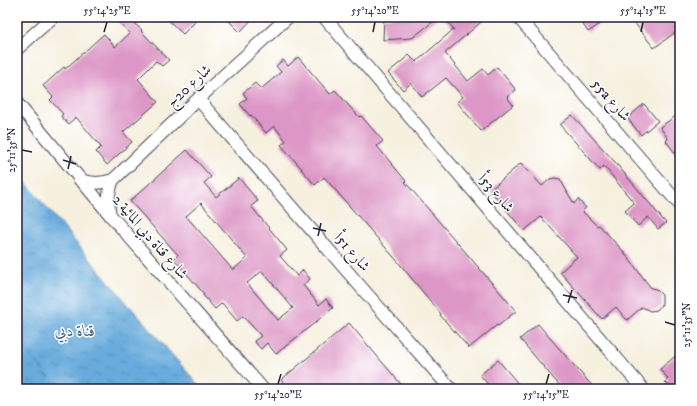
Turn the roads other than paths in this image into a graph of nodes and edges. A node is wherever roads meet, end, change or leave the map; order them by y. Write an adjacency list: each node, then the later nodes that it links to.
1 (53, 17): 5 (street)
2 (288, 17): 6 (street, شارع 20ج)
3 (324, 17): 14 (street, شارع 53أ)
4 (518, 17): 10 (street, 55a شارع)
5 (17, 49)
6 (198, 99): 9 (street, شارع 20ج); 13 (street, شارع 51أ)
7 (17, 103): 8 (street, شارع قناة دبي المائية 2)
8 (80, 180): 9 (street); 11 (street, شارع قناة دبي المائية 2)
9 (113, 180): 11 (street)
10 (680, 205)
11 (110, 216): 12 (street, شارع قناة دبي المائية 2)
12 (263, 389)
13 (451, 389)
14 (643, 389)

